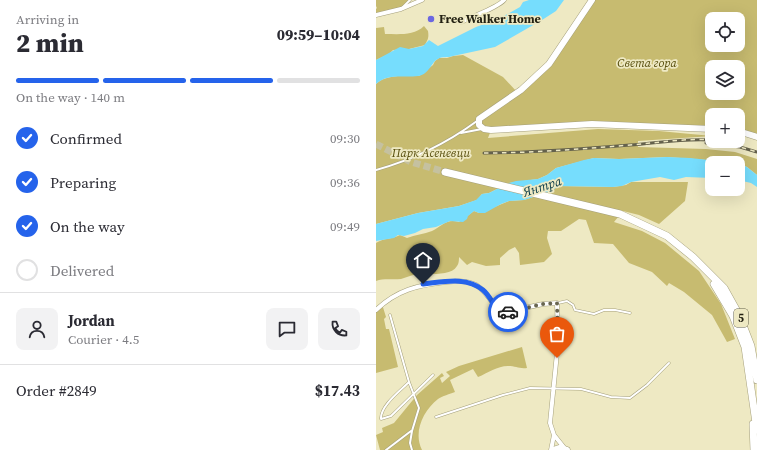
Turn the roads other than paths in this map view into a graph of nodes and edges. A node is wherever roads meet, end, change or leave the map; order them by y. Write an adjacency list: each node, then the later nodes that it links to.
1 (410, 0): 5 (lane)
2 (422, 0): 5 (street)
3 (504, 0): 7 (street)
4 (592, 0): 8 (street)
5 (401, 9): 6 (street)
6 (376, 15)
7 (461, 22)
8 (479, 119): 9 (street); 12 (lane)
9 (484, 129): 10 (street); 12 (lane)
10 (705, 129)
11 (745, 133): 13 (street)
12 (460, 134): 14 (lane)
13 (757, 137)
14 (376, 170)
15 (445, 172): 16 (main road, 5)
16 (703, 268): 21 (main road, 5); 30 (main road, 5)
17 (557, 303): 18 (street); 19 (lane); 28 (street)
18 (376, 310)
19 (630, 313)
20 (390, 315): 27 (lane)
21 (754, 346): 22 (main road, 5)
22 (753, 356): 24 (main road); 26 (main road, 5)
23 (669, 363): 28 (lane)
24 (757, 368)
25 (433, 375): 29 (lane)
26 (757, 380)
27 (408, 382): 29 (lane); 29 (lane)
28 (554, 388): 31 (lane); 34 (street)
29 (414, 394): 32 (lane)
30 (754, 403): 33 (main road, 5); 35 (main road)
31 (436, 417)
32 (412, 430): 36 (lane); 37 (lane)
33 (757, 430)
34 (554, 435): 38 (street); 39 (street)
35 (754, 449)
36 (386, 450)
37 (412, 450)
38 (552, 450): 39 (street)
39 (567, 450)

